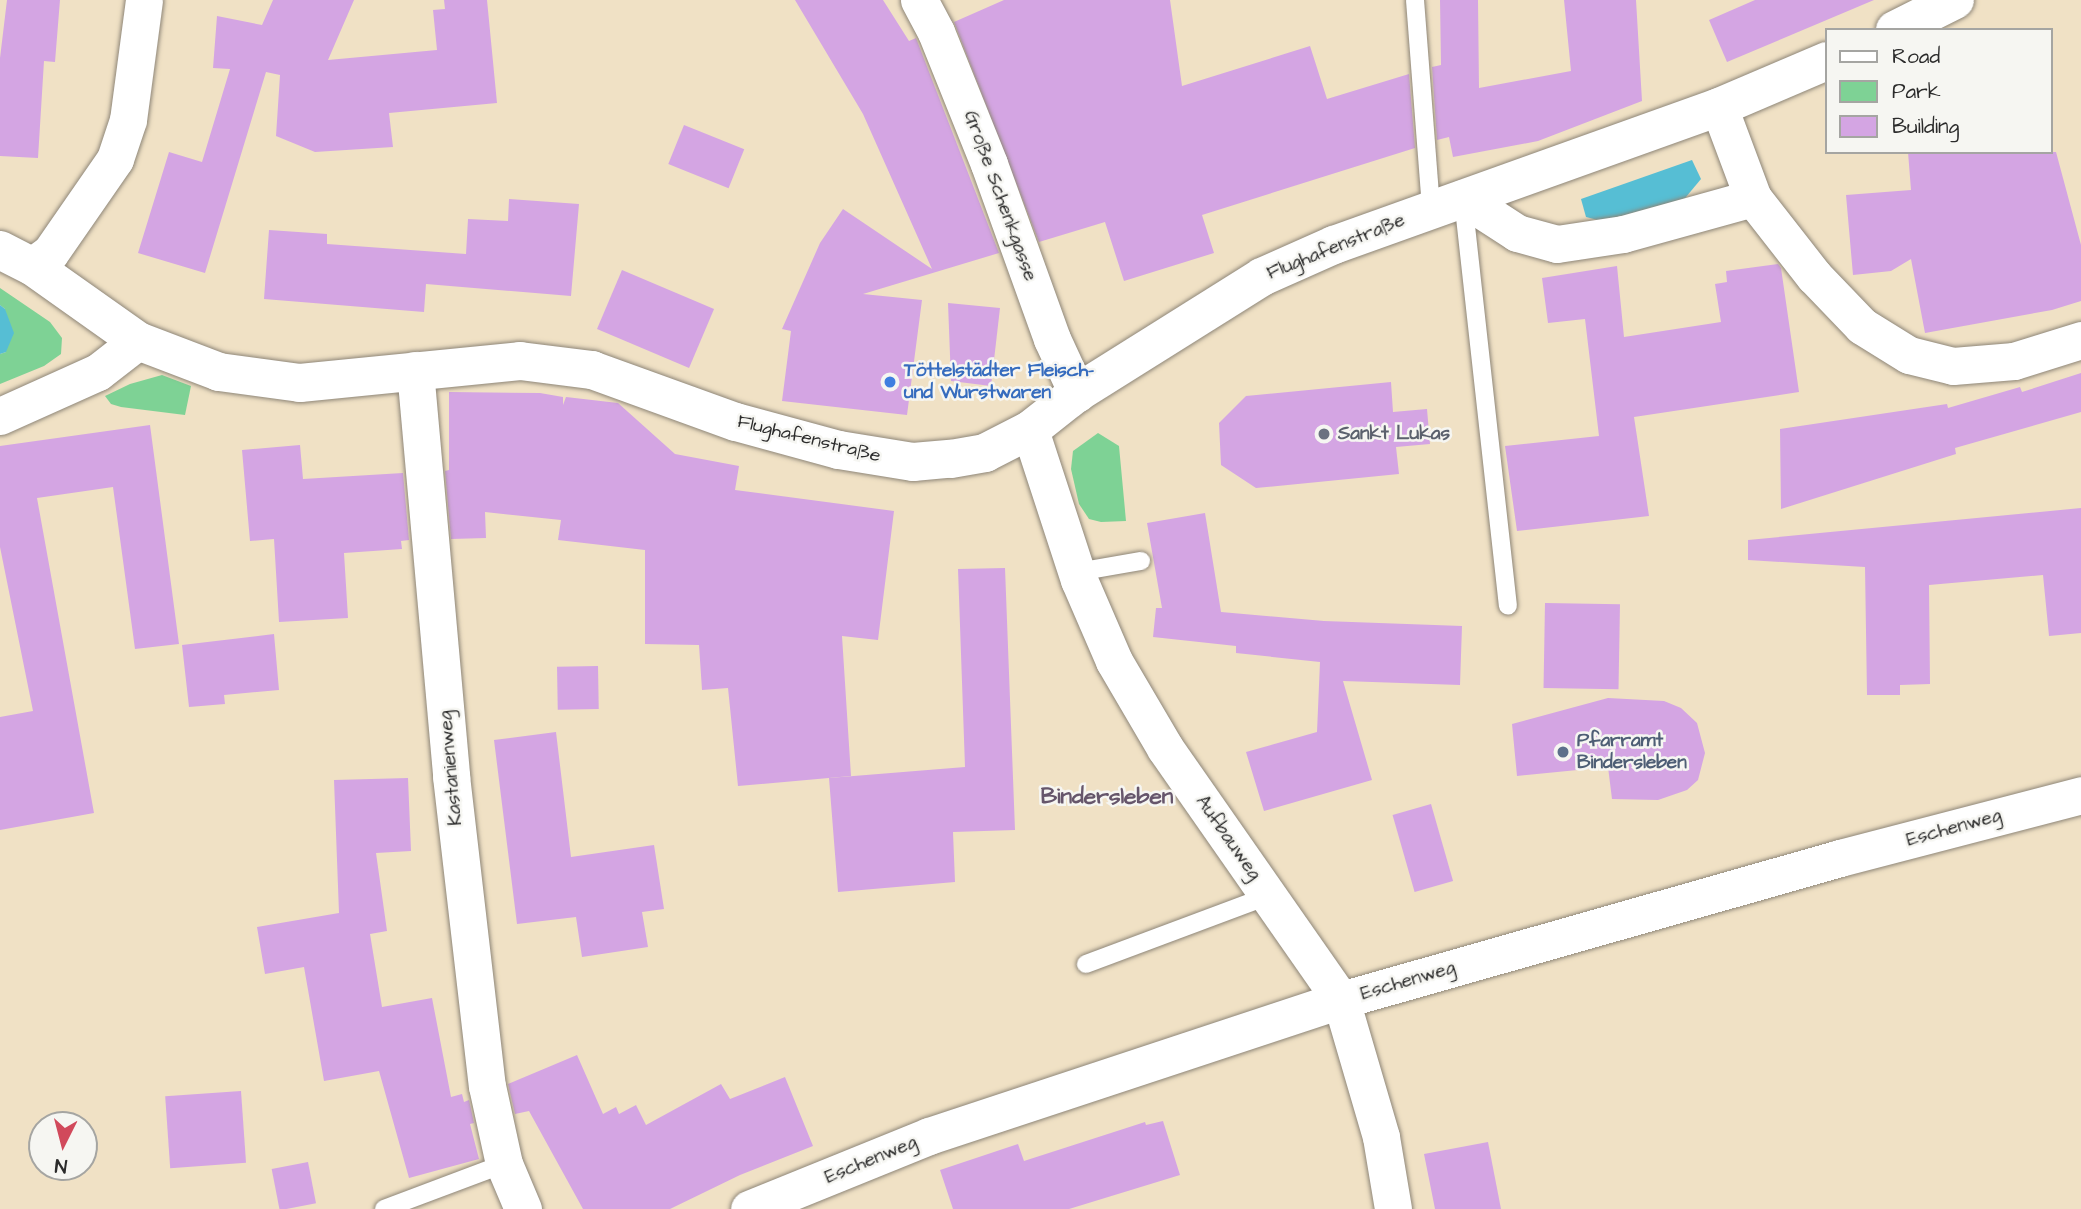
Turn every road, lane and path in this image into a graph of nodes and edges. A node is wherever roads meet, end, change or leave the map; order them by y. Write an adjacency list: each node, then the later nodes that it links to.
1 (144, 0): 10 (street)
2 (919, 0): 14 (street, Große Schenkgasse)
3 (1415, 0): 9 (lane, Flughafenstraße)
4 (1955, 0): 5 (street)
5 (1899, 28)
6 (1826, 61): 7 (street, Flughafenstraße)
7 (1719, 107): 8 (street); 9 (street, Flughafenstraße)
8 (1754, 198): 9 (street); 11 (street)
9 (1447, 204): 14 (street, Flughafenstraße); 19 (lane, Flughafenstraße)
10 (16, 258): 12 (street, Flughafenstraße)
11 (2081, 340)
12 (138, 341): 13 (street, Flughafenstraße); 15 (street)
13 (415, 370): 16 (street, Flughafenstraße); 24 (street, Kastanienweg)
14 (1077, 393): 16 (street, Flughafenstraße)
15 (0, 416)
16 (1030, 430): 18 (street, Aufbauweg)
17 (1141, 561): 18 (lane)
18 (1077, 572): 21 (street, Aufbauweg)
19 (1508, 606)
20 (2081, 795): 23 (street, Eschenweg)
21 (1268, 896): 22 (lane); 23 (street, Aufbauweg)
22 (1086, 964)
23 (1340, 1000): 27 (street, Eschenweg); 28 (street, Aufbauweg)
24 (504, 1164): 25 (lane); 26 (street, Kastanienweg)
25 (384, 1209)
26 (523, 1209)
27 (750, 1209)
28 (1394, 1209)

